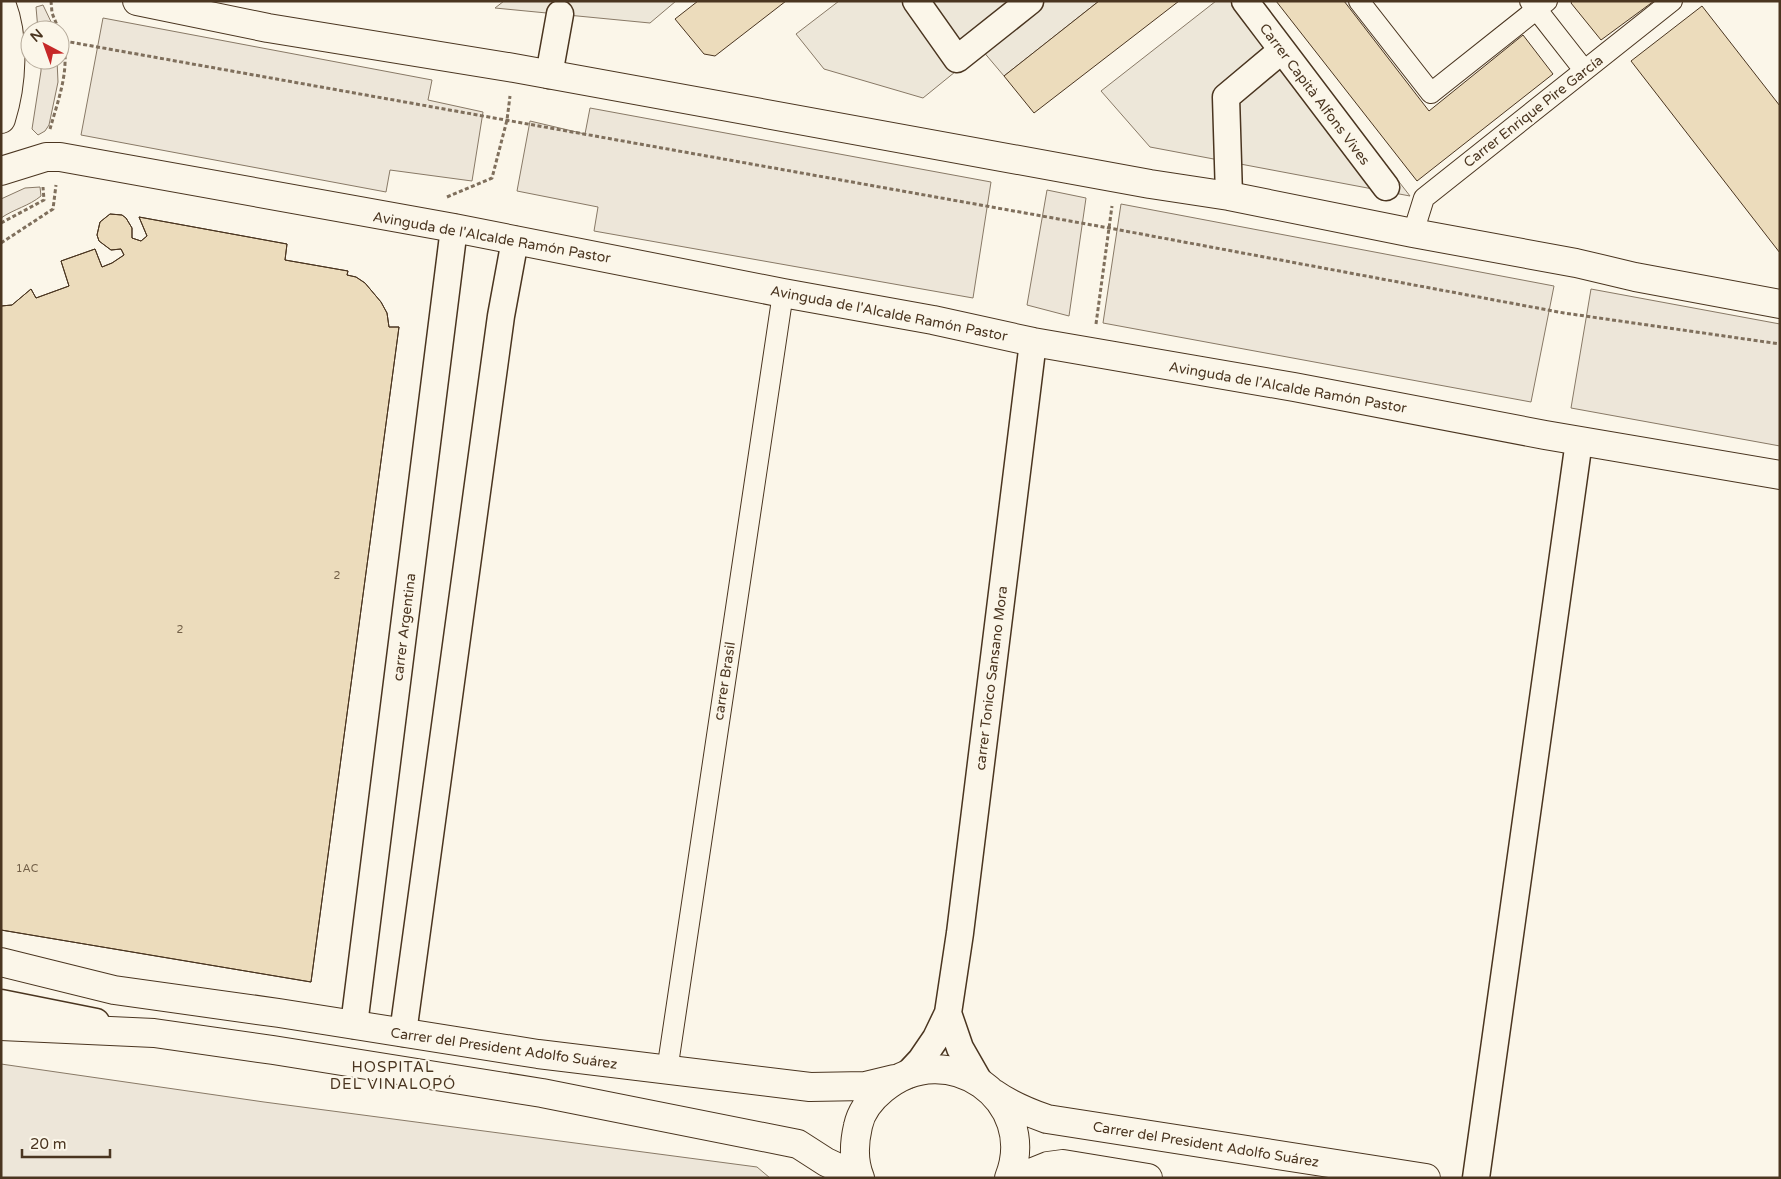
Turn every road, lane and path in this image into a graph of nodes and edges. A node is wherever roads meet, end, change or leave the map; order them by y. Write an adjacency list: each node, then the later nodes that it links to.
1 (50, 1): 11 (path)
2 (137, 1): 14 (main road)
3 (916, 1): 4 (street)
4 (1030, 1)
5 (1245, 1): 13 (street, Carrer Capità Alfons Vives)
6 (1359, 1): 9 (street)
7 (1672, 1): 16 (street, Carrer Enrique Pire García)
8 (1, 3): 18 (main road)
9 (1538, 4): 16 (street)
10 (560, 14): 17 (street)
11 (55, 20)
12 (70, 42): 19 (path)
13 (1282, 50): 24 (street, Carrer Capità Alfons Vives); 25 (street)
14 (514, 68): 17 (main road); 19 (path)
15 (64, 70): 20 (path)
16 (1584, 70): 31 (street, Carrer Enrique Pire García)
17 (549, 75): 25 (main road)
18 (1, 119)
19 (506, 120): 26 (path); 30 (path)
20 (49, 133)
21 (60, 157): 22 (main road, Avinguda de l'Alcalde Ramón Pastor); 29 (main road, Avinguda de l'Alcalde Ramón Pastor); 33 (path)
22 (1, 171)
23 (43, 185): 28 (path)
24 (1386, 187)
25 (1229, 196): 31 (main road)
26 (439, 200)
27 (1112, 201): 30 (path)
28 (1, 223)
29 (454, 228): 32 (main road, Avinguda de l'Alcalde Ramón Pastor); 46 (street, carrer Argentina)
30 (1109, 228): 37 (path); 38 (path)
31 (1414, 233): 35 (main road)
32 (515, 240): 34 (main road, Avinguda de l'Alcalde Ramón Pastor); 49 (street)
33 (1, 243)
34 (783, 292): 36 (main road, Avinguda de l'Alcalde Ramón Pastor); 50 (street, carrer Brasil)
35 (1780, 304)
36 (1033, 342): 38 (main road, Avinguda de l'Alcalde Ramón Pastor); 45 (street, carrer Tonico Sansano Mora)
37 (1780, 344)
38 (1092, 352): 39 (main road, Avinguda de l'Alcalde Ramón Pastor)
39 (1579, 440): 40 (main road, Avinguda de l'Alcalde Ramón Pastor); 58 (street)
40 (1780, 476)
41 (1, 962): 43 (main road, Carrer del President Adolfo Suárez)
42 (1, 976): 43 (street, Carrer del President Adolfo Suárez)
43 (114, 990): 46 (main road, Carrer del President Adolfo Suárez)
44 (1, 1003): 48 (street)
45 (948, 1014): 51 (street, carrer Tonico Sansano Mora); 52 (street, carrer Tonico Sansano Mora)
46 (354, 1025): 49 (main road, Carrer del President Adolfo Suárez)
47 (1, 1026): 48 (main road)
48 (154, 1033): 53 (main road)
49 (403, 1033): 50 (main road, Carrer del President Adolfo Suárez)
50 (666, 1070): 51 (main road, Carrer del President Adolfo Suárez)
51 (901, 1077): 52 (main road, Carrer del President Adolfo Suárez); 53 (main road)
52 (986, 1088): 54 (main road); 57 (main road, Carrer del President Adolfo Suárez)
53 (860, 1178)
54 (1009, 1178)
55 (1018, 1178): 56 (main road)
56 (1148, 1178)
57 (1426, 1178)
58 (1476, 1178)

